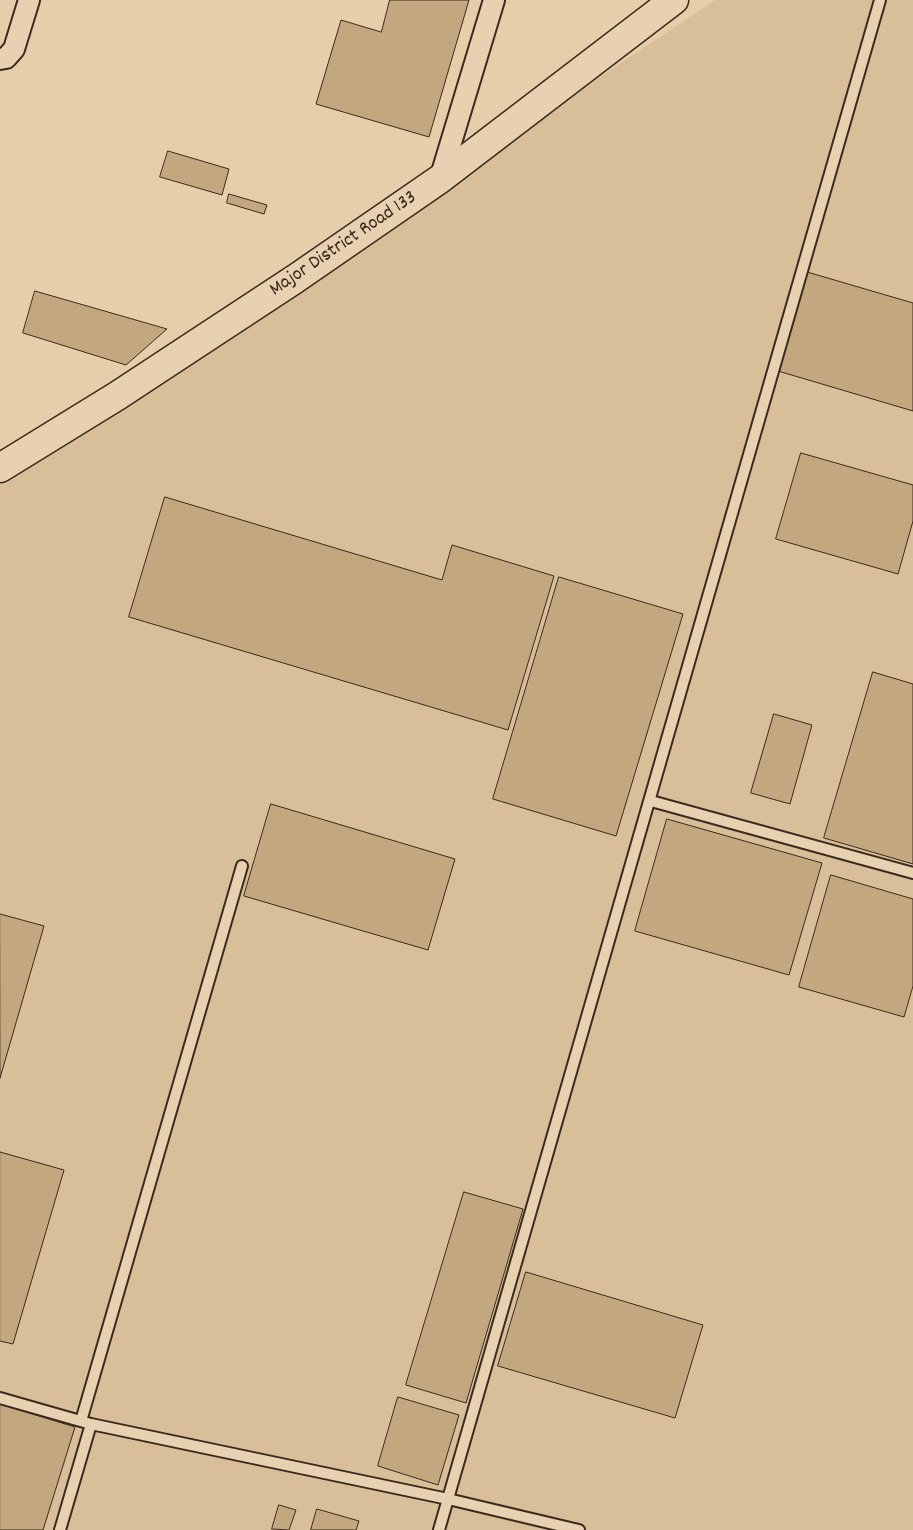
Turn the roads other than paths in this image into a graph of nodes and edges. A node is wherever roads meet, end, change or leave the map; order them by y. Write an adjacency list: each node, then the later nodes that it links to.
1 (29, 0): 5 (street)
2 (494, 0): 6 (street)
3 (674, 0): 6 (main road, Major District Road 133)
4 (880, 0): 8 (lane)
5 (0, 59)
6 (440, 179): 7 (main road, Major District Road 133)
7 (0, 468)
8 (651, 801): 10 (lane); 13 (lane)
9 (242, 866): 12 (lane)
10 (913, 873)
11 (0, 1398): 12 (lane)
12 (86, 1423): 13 (lane); 14 (lane)
13 (448, 1499): 15 (lane); 16 (lane)
14 (60, 1530)
15 (439, 1530)
16 (579, 1530)

